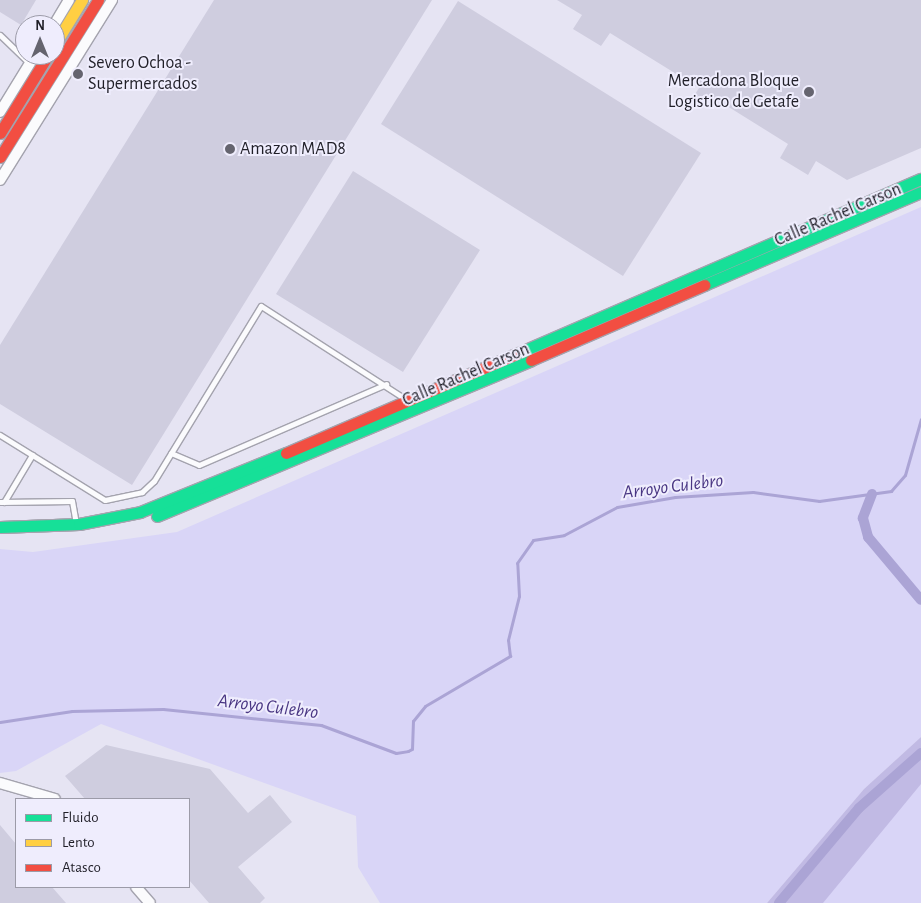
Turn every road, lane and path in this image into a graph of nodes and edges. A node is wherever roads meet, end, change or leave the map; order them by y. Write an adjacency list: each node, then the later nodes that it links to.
1 (69, 0): 5 (street)
2 (82, 0): 6 (street)
3 (98, 0): 13 (street)
4 (112, 0): 15 (street)
5 (60, 15)
6 (65, 28)
7 (0, 35): 8 (lane)
8 (15, 46)
9 (29, 65): 11 (street)
10 (42, 65): 12 (street)
11 (0, 112)
12 (0, 132)
13 (0, 157)
14 (921, 179): 18 (street, Calle Rachel Carson)
15 (0, 180)
16 (921, 192): 25 (street, Calle Rachel Carson)
17 (386, 384): 18 (lane); 20 (lane); 20 (lane)
18 (407, 401): 23 (street, Calle Rachel Carson)
19 (0, 435): 21 (lane)
20 (171, 453): 21 (lane)
21 (32, 455): 22 (lane)
22 (2, 502): 23 (lane)
23 (76, 524): 24 (street, Calle Rachel Carson)
24 (0, 527)
25 (0, 536)
26 (0, 783): 27 (street)
27 (52, 798)
28 (137, 888): 29 (street)
29 (150, 903)

